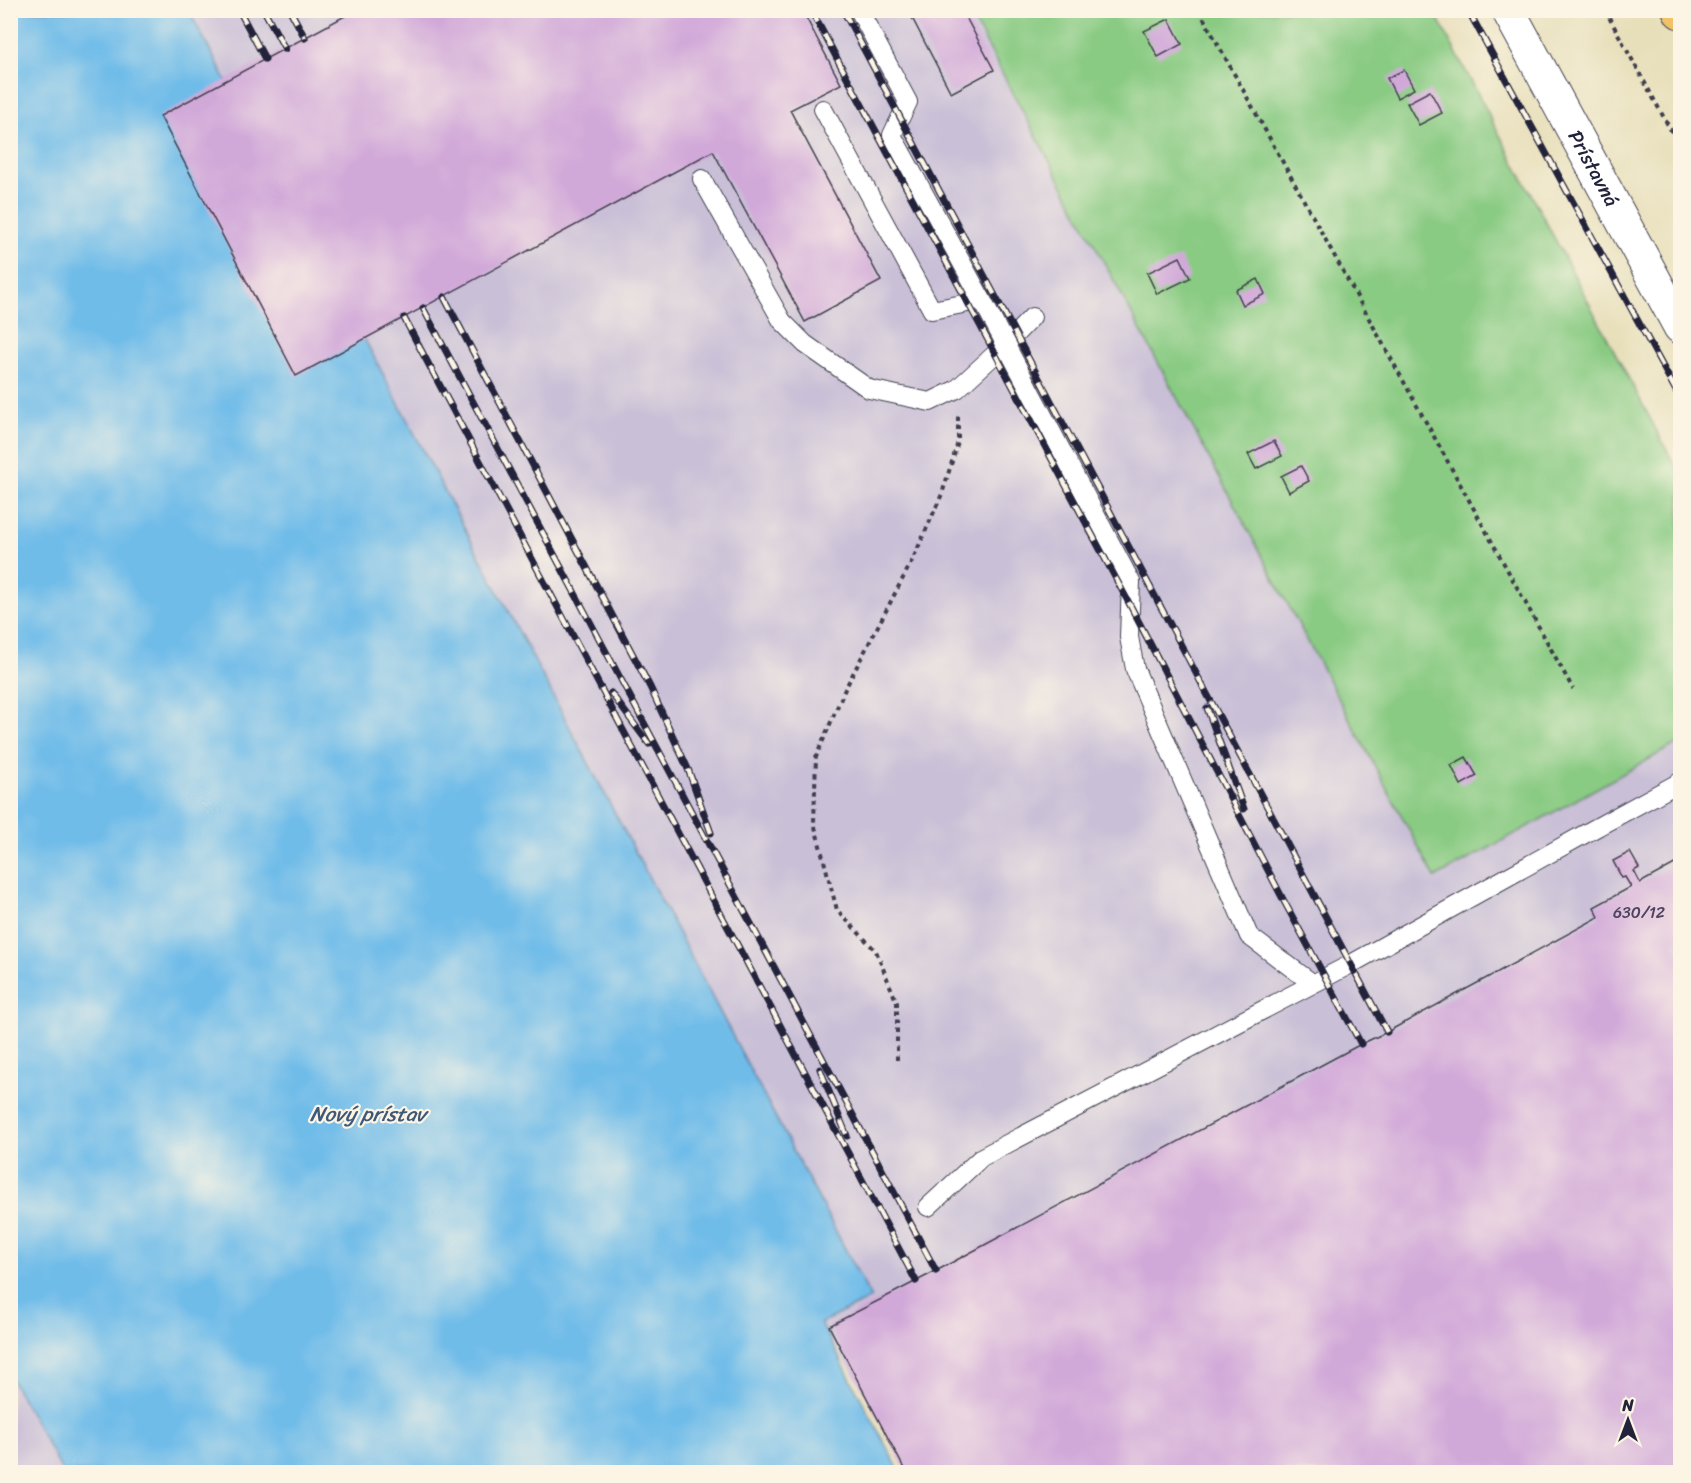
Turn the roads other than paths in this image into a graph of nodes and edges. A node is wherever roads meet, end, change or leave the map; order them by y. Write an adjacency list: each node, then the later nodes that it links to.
1 (860, 10): 5 (lane)
2 (1508, 10): 7 (street, Prístavná)
3 (823, 109): 5 (lane)
4 (702, 179): 8 (lane)
5 (981, 298): 8 (lane)
6 (1032, 317): 8 (lane)
7 (1680, 327)
8 (1005, 345): 10 (lane)
9 (1680, 782): 10 (lane)
10 (1312, 983): 11 (lane)
11 (928, 1207)

